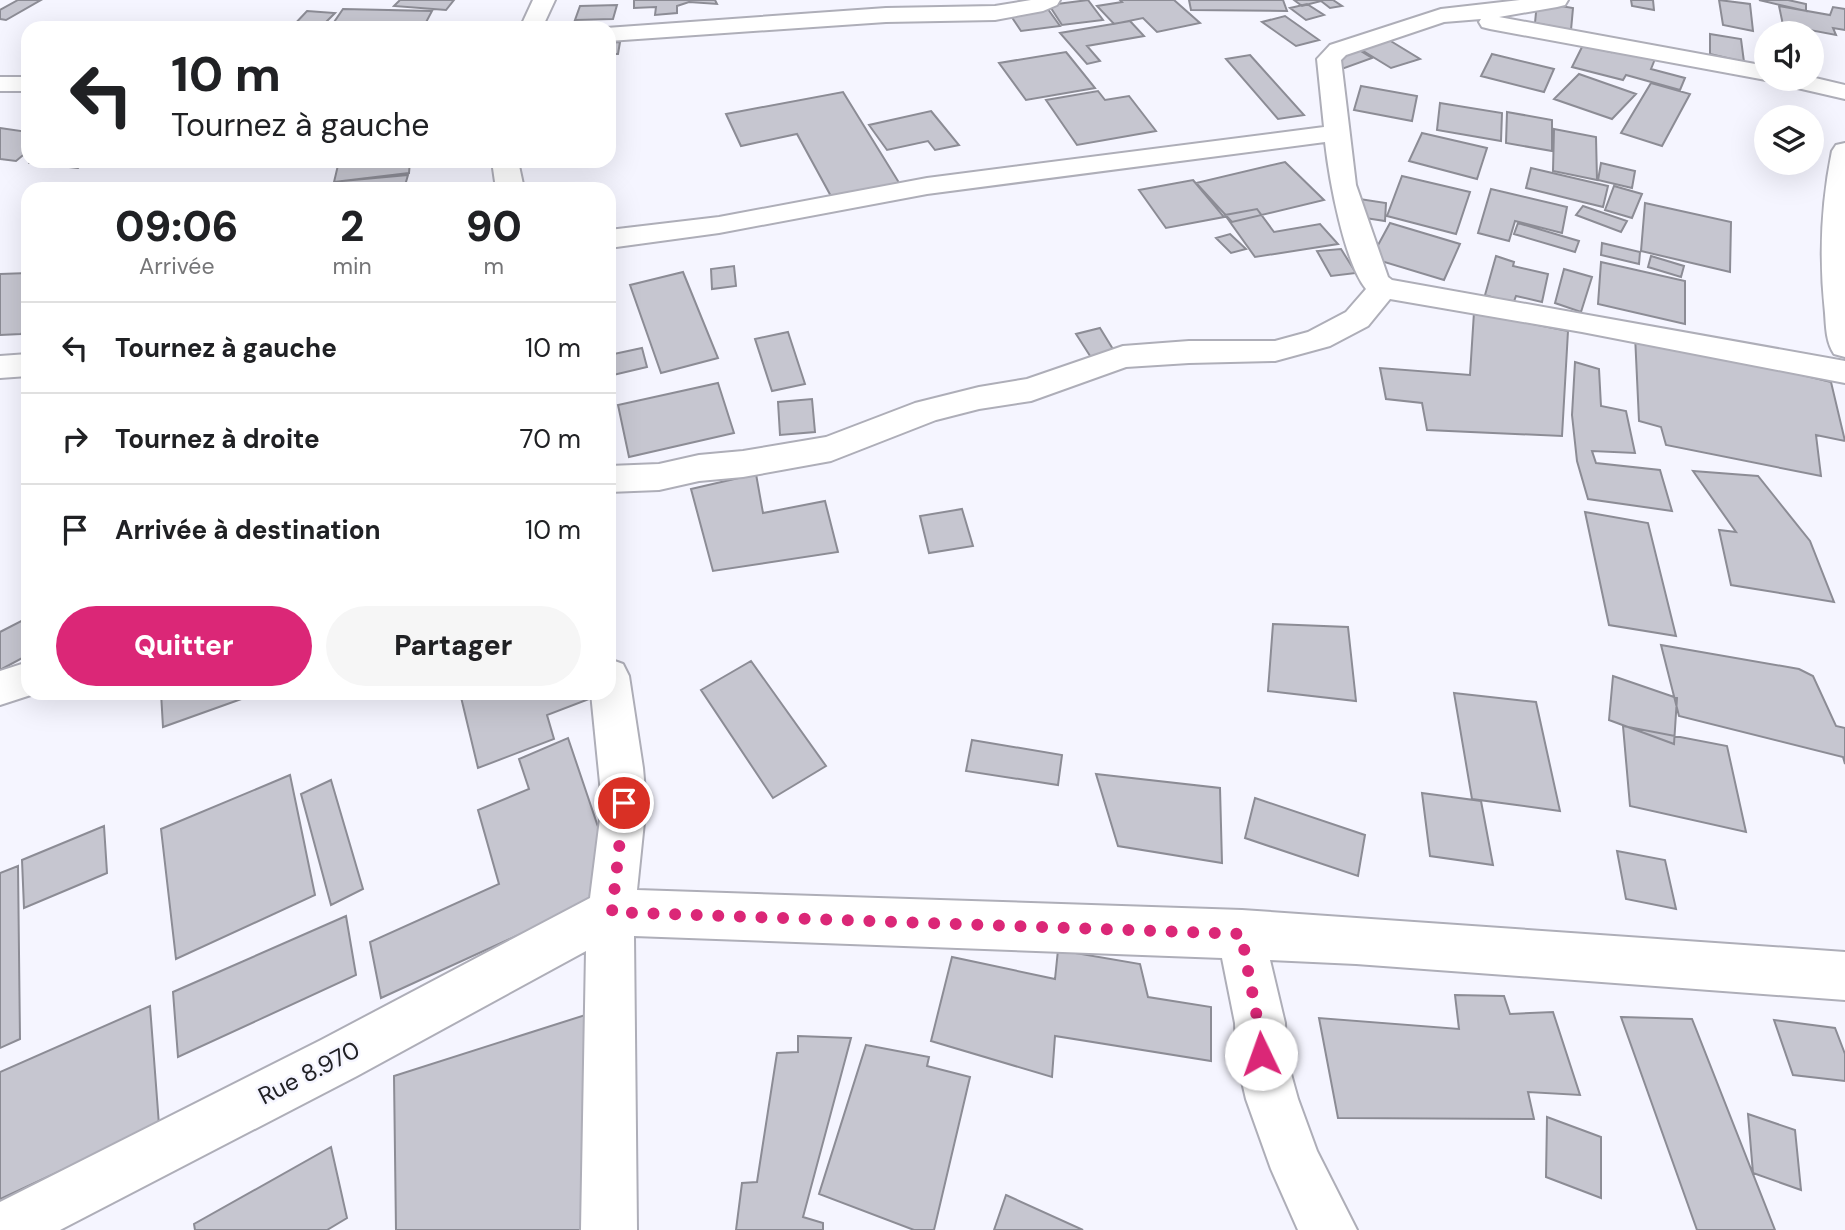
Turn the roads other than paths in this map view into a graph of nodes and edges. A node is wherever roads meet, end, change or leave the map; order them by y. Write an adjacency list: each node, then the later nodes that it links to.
1 (544, 0): 5 (street)
2 (1049, 0): 6 (street)
3 (1557, 0): 4 (street)
4 (1442, 7): 7 (street); 12 (street)
5 (534, 21)
6 (616, 34)
7 (1754, 71)
8 (21, 83): 9 (street)
9 (0, 84)
10 (1824, 87): 11 (street)
11 (1845, 92)
12 (1336, 133): 14 (street); 15 (street)
13 (1845, 151): 16 (street)
14 (616, 238)
15 (1383, 288): 19 (street); 20 (street)
16 (1845, 347)
17 (21, 366): 18 (street)
18 (0, 367)
19 (1845, 372)
20 (616, 479)
21 (21, 681): 22 (street)
22 (0, 688)
23 (612, 700): 24 (street)
24 (612, 912): 25 (street); 27 (street, Rue 8.970); 28 (street)
25 (1242, 934): 26 (street); 29 (street)
26 (1845, 976)
27 (3, 1230)
28 (608, 1230)
29 (1329, 1230)

